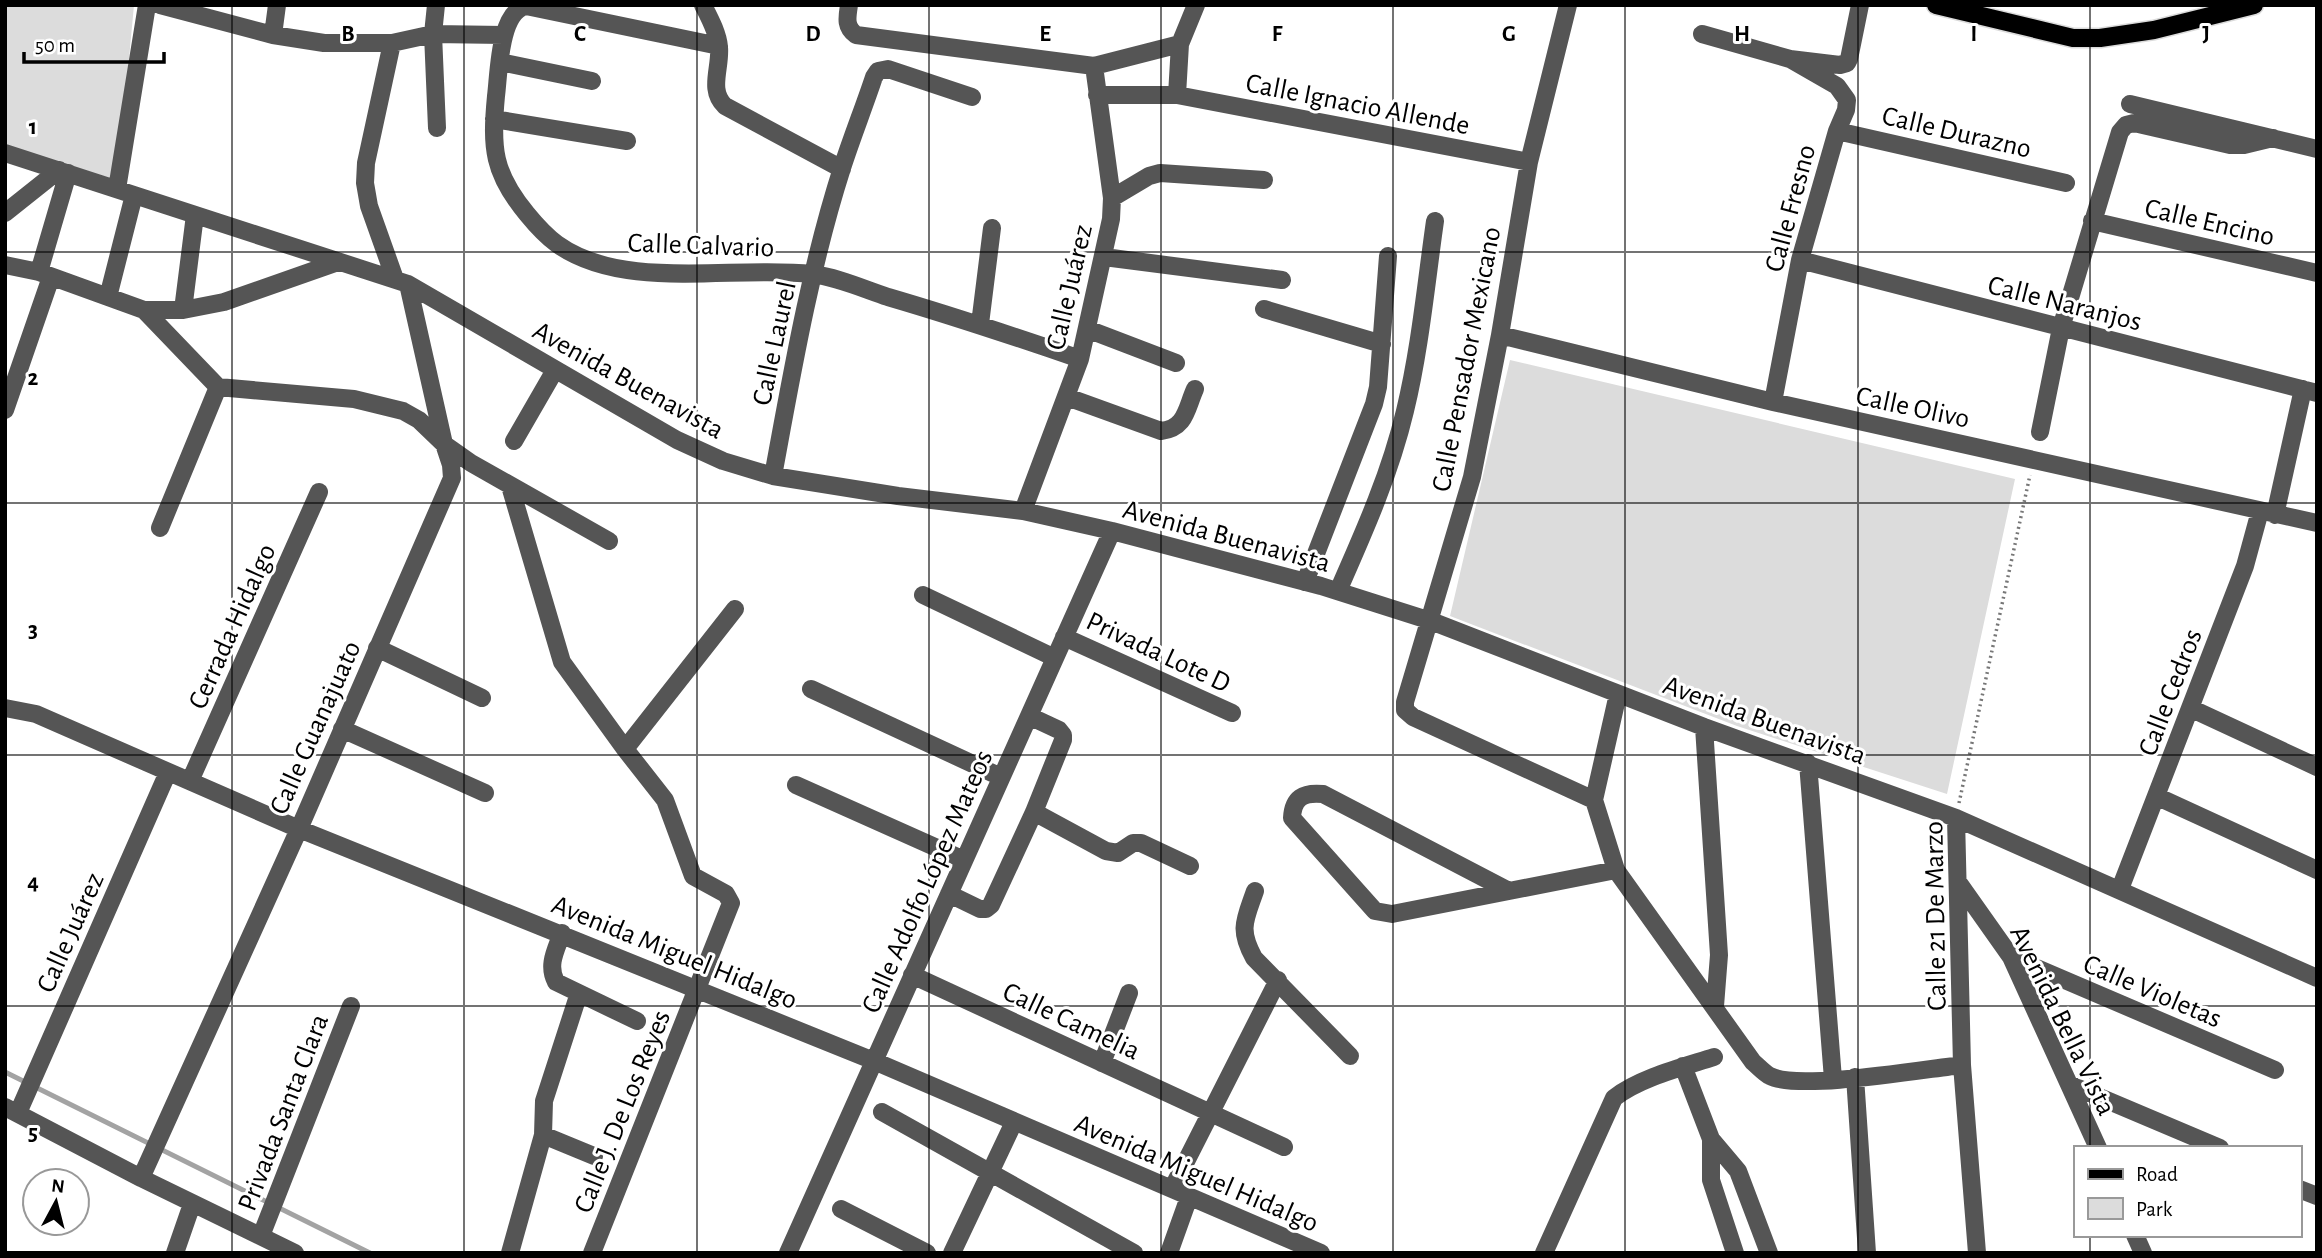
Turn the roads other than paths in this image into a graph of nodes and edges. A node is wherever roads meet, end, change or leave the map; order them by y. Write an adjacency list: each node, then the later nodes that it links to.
1 (147, 5): 39 (street)
2 (160, 5): 15 (street)
3 (277, 5): 15 (street)
4 (436, 5): 12 (street)
5 (703, 5): 18 (street)
6 (849, 5): 21 (street)
7 (1196, 5): 17 (street)
8 (1568, 5): 34 (street, Calle Pensador Mexicano)
9 (1860, 5): 19 (street)
10 (2255, 5): 11 (main road)
11 (1945, 6)
12 (433, 33): 14 (street); 16 (street); 28 (street)
13 (1702, 34): 19 (street)
14 (504, 35): 18 (street); 20 (street, Calle Calvario)
15 (273, 36): 16 (street)
16 (392, 43): 56 (street, Calle Guanajuato)
17 (1180, 44): 21 (street); 24 (street)
18 (719, 46): 35 (street)
19 (1790, 60): 29 (street, Calle Fresno)
20 (500, 62): 22 (street); 27 (street, Calle Calvario)
21 (1094, 66): 23 (street, Calle Juárez)
22 (592, 80)
23 (1097, 95): 24 (street, Calle Ignacio Allende); 41 (street, Calle Juárez)
24 (1177, 95): 34 (street, Calle Ignacio Allende)
25 (972, 97): 35 (street, Calle Laurel)
26 (2130, 104): 30 (street)
27 (494, 119): 31 (street); 54 (street, Calle Calvario)
28 (438, 128)
29 (1837, 131): 38 (street, Calle Durazno); 49 (street, Calle Fresno)
30 (2273, 138): 32 (street); 45 (street)
31 (627, 141)
32 (2317, 149)
33 (5, 153): 36 (street, Avenida Buenavista)
34 (1529, 162): 64 (street, Calle Pensador Mexicano)
35 (842, 169): 54 (street, Calle Laurel)
36 (63, 171): 39 (street, Avenida Buenavista); 42 (street); 53 (street)
37 (1264, 180): 41 (street)
38 (2066, 183)
39 (117, 189): 40 (street, Avenida Buenavista)
40 (135, 195): 43 (street, Avenida Buenavista); 57 (street)
41 (1112, 198): 48 (street, Calle Juárez)
42 (5, 213)
43 (195, 215): 50 (street, Avenida Buenavista); 60 (street)
44 (1435, 221): 88 (street)
45 (2092, 221): 52 (street, Calle Encino); 62 (street)
46 (992, 228): 61 (street)
47 (1388, 256): 65 (street)
48 (1104, 257): 55 (street); 63 (street, Calle Juárez)
49 (1800, 260): 62 (street, Calle Naranjos); 73 (street, Calle Fresno)
50 (338, 262): 56 (street, Avenida Buenavista); 60 (street)
51 (5, 265): 53 (street)
52 (2317, 273)
53 (45, 274): 57 (street); 74 (street)
54 (814, 274): 61 (street, Calle Calvario); 78 (street, Calle Laurel)
55 (1282, 280)
56 (402, 282): 68 (street, Avenida Buenavista); 77 (street, Calle Guanajuato)
57 (108, 297): 59 (street)
58 (1264, 309): 65 (street)
59 (144, 310): 60 (street); 69 (street)
60 (183, 310)
61 (980, 324): 66 (street, Calle Calvario)
62 (2061, 328): 71 (street, Calle Naranjos); 75 (street)
63 (1087, 329): 66 (street, Calle Juárez); 67 (street)
64 (1500, 335): 73 (street, Calle Olivo); 91 (street, Calle Pensador Mexicano)
65 (1382, 344): 87 (street)
66 (1080, 359): 72 (street, Calle Juárez)
67 (1176, 363)
68 (555, 370): 76 (street); 78 (street, Avenida Buenavista)
69 (218, 387): 77 (street); 84 (street)
70 (1195, 389): 72 (street)
71 (2313, 392): 82 (street, Calle Cedros)
72 (1067, 397): 81 (street, Calle Juárez)
73 (1773, 402): 82 (street, Calle Olivo)
74 (5, 410)
75 (2040, 432)
76 (514, 442)
77 (444, 444): 79 (street); 93 (street, Calle Guanajuato)
78 (773, 476): 81 (street, Avenida Buenavista)
79 (510, 486): 86 (street); 104 (street)
80 (319, 492): 109 (street, Cerrada Hidalgo)
81 (1023, 511): 85 (street, Avenida Buenavista)
82 (2267, 513): 83 (street, Calle Olivo); 99 (street, Calle Cedros)
83 (2317, 523)
84 (160, 528)
85 (1112, 531): 87 (street, Avenida Buenavista); 92 (street, Calle Adolfo López Mateos)
86 (609, 541)
87 (1305, 582): 88 (street, Avenida Buenavista)
88 (1338, 591): 91 (street, Avenida Buenavista)
89 (923, 595): 94 (street)
90 (735, 609): 104 (street)
91 (1431, 621): 96 (street, Avenida Buenavista); 113 (street, Calle Pensador Mexicano)
92 (1064, 637): 94 (street, Calle Adolfo López Mateos); 100 (street, Privada Lote D)
93 (377, 648): 97 (street); 103 (street, Calle Guanajuato)
94 (1055, 659): 101 (street, Calle Adolfo López Mateos)
95 (811, 689): 108 (street)
96 (1618, 694): 102 (street, Avenida Buenavista); 113 (street)
97 (482, 698)
98 (5, 708): 107 (street, Avenida Miguel Hidalgo)
99 (2190, 709): 106 (street); 112 (street, Calle Cedros)
100 (1232, 713)
101 (1029, 716): 108 (street, Calle Adolfo López Mateos); 114 (street)
102 (1704, 727): 105 (street, Avenida Buenavista); 135 (street)
103 (342, 729): 111 (street); 116 (street, Calle Guanajuato)
104 (625, 750): 131 (street, Calle J. De Los Reyes)
105 (1808, 763): 115 (street, Avenida Buenavista); 145 (street)
106 (2317, 767)
107 (168, 772): 109 (street, Avenida Miguel Hidalgo); 147 (street, Calle Juárez)
108 (1002, 777): 117 (street, Calle Adolfo López Mateos)
109 (190, 781): 116 (street, Avenida Miguel Hidalgo)
110 (796, 785): 117 (street)
111 (485, 793)
112 (2158, 797): 120 (street); 122 (street, Calle Cedros)
113 (1594, 800): 119 (street)
114 (1034, 812): 118 (street); 125 (street)
115 (1956, 818): 121 (street, Calle 21 De Marzo); 122 (street, Avenida Buenavista)
116 (299, 829): 126 (street, Avenida Miguel Hidalgo); 158 (street, Calle Guanajuato)
117 (964, 860): 125 (street, Calle Adolfo López Mateos)
118 (1190, 866)
119 (1616, 870): 124 (street); 135 (street)
120 (2317, 870)
121 (1958, 881): 127 (street, Avenida Bella Vista); 141 (street, Calle 21 De Marzo)
122 (2120, 889): 129 (street, Avenida Buenavista)
123 (1255, 891): 130 (street)
124 (1509, 891): 124 (street)
125 (949, 894): 128 (street, Calle Adolfo López Mateos)
126 (562, 933): 131 (street, Avenida Miguel Hidalgo); 132 (street)
127 (2011, 957): 143 (street, Calle Violetas); 146 (street, Avenida Bella Vista)
128 (912, 975): 139 (street, Calle Adolfo López Mateos); 140 (street, Calle Camelia)
129 (2317, 978)
130 (1278, 980): 137 (street); 149 (street)
131 (698, 989): 139 (street, Avenida Miguel Hidalgo); 168 (street, Calle J. De Los Reyes)
132 (579, 993): 136 (street); 151 (street)
133 (1129, 993): 140 (street)
134 (351, 1006): 163 (street, Privada Santa Clara)
135 (1715, 1006): 145 (street)
136 (637, 1021)
137 (1350, 1056)
138 (1714, 1057): 142 (street)
139 (874, 1061): 150 (street, Avenida Miguel Hidalgo); 169 (street, Calle Adolfo López Mateos)
140 (1102, 1063): 149 (street, Calle Camelia)
141 (1962, 1065): 144 (street); 179 (street, Calle 21 De Marzo)
142 (1683, 1066): 152 (street); 175 (street)
143 (2275, 1070)
144 (1855, 1077): 145 (street); 178 (street)
145 (1833, 1079)
146 (2071, 1085): 153 (street, Avenida Bella Vista); 154 (street)
147 (11, 1110): 158 (street)
148 (882, 1112): 157 (street)
149 (1210, 1113): 155 (street, Calle Camelia); 159 (street)
150 (1014, 1122): 157 (street); 159 (street, Avenida Miguel Hidalgo)
151 (543, 1135): 156 (street); 167 (street)
152 (1711, 1139): 176 (street); 177 (street)
153 (2097, 1146)
154 (2215, 1146)
155 (1284, 1147)
156 (594, 1156)
157 (991, 1174): 171 (street); 172 (street)
158 (141, 1178): 161 (street)
159 (1172, 1189): 160 (street, Avenida Miguel Hidalgo)
160 (1189, 1197): 173 (street); 174 (street, Avenida Miguel Hidalgo)
161 (192, 1204): 163 (street); 165 (street)
162 (841, 1209): 170 (street)
163 (261, 1236): 166 (street)
164 (2136, 1237): 180 (street)
165 (175, 1253)
166 (295, 1253)
167 (510, 1253)
168 (592, 1253)
169 (788, 1253)
170 (928, 1253)
171 (952, 1253)
172 (1134, 1253)
173 (1168, 1253)
174 (1321, 1253)
175 (1544, 1253)
176 (1735, 1253)
177 (1769, 1253)
178 (1867, 1253)
179 (1977, 1253)
180 (2143, 1253)

